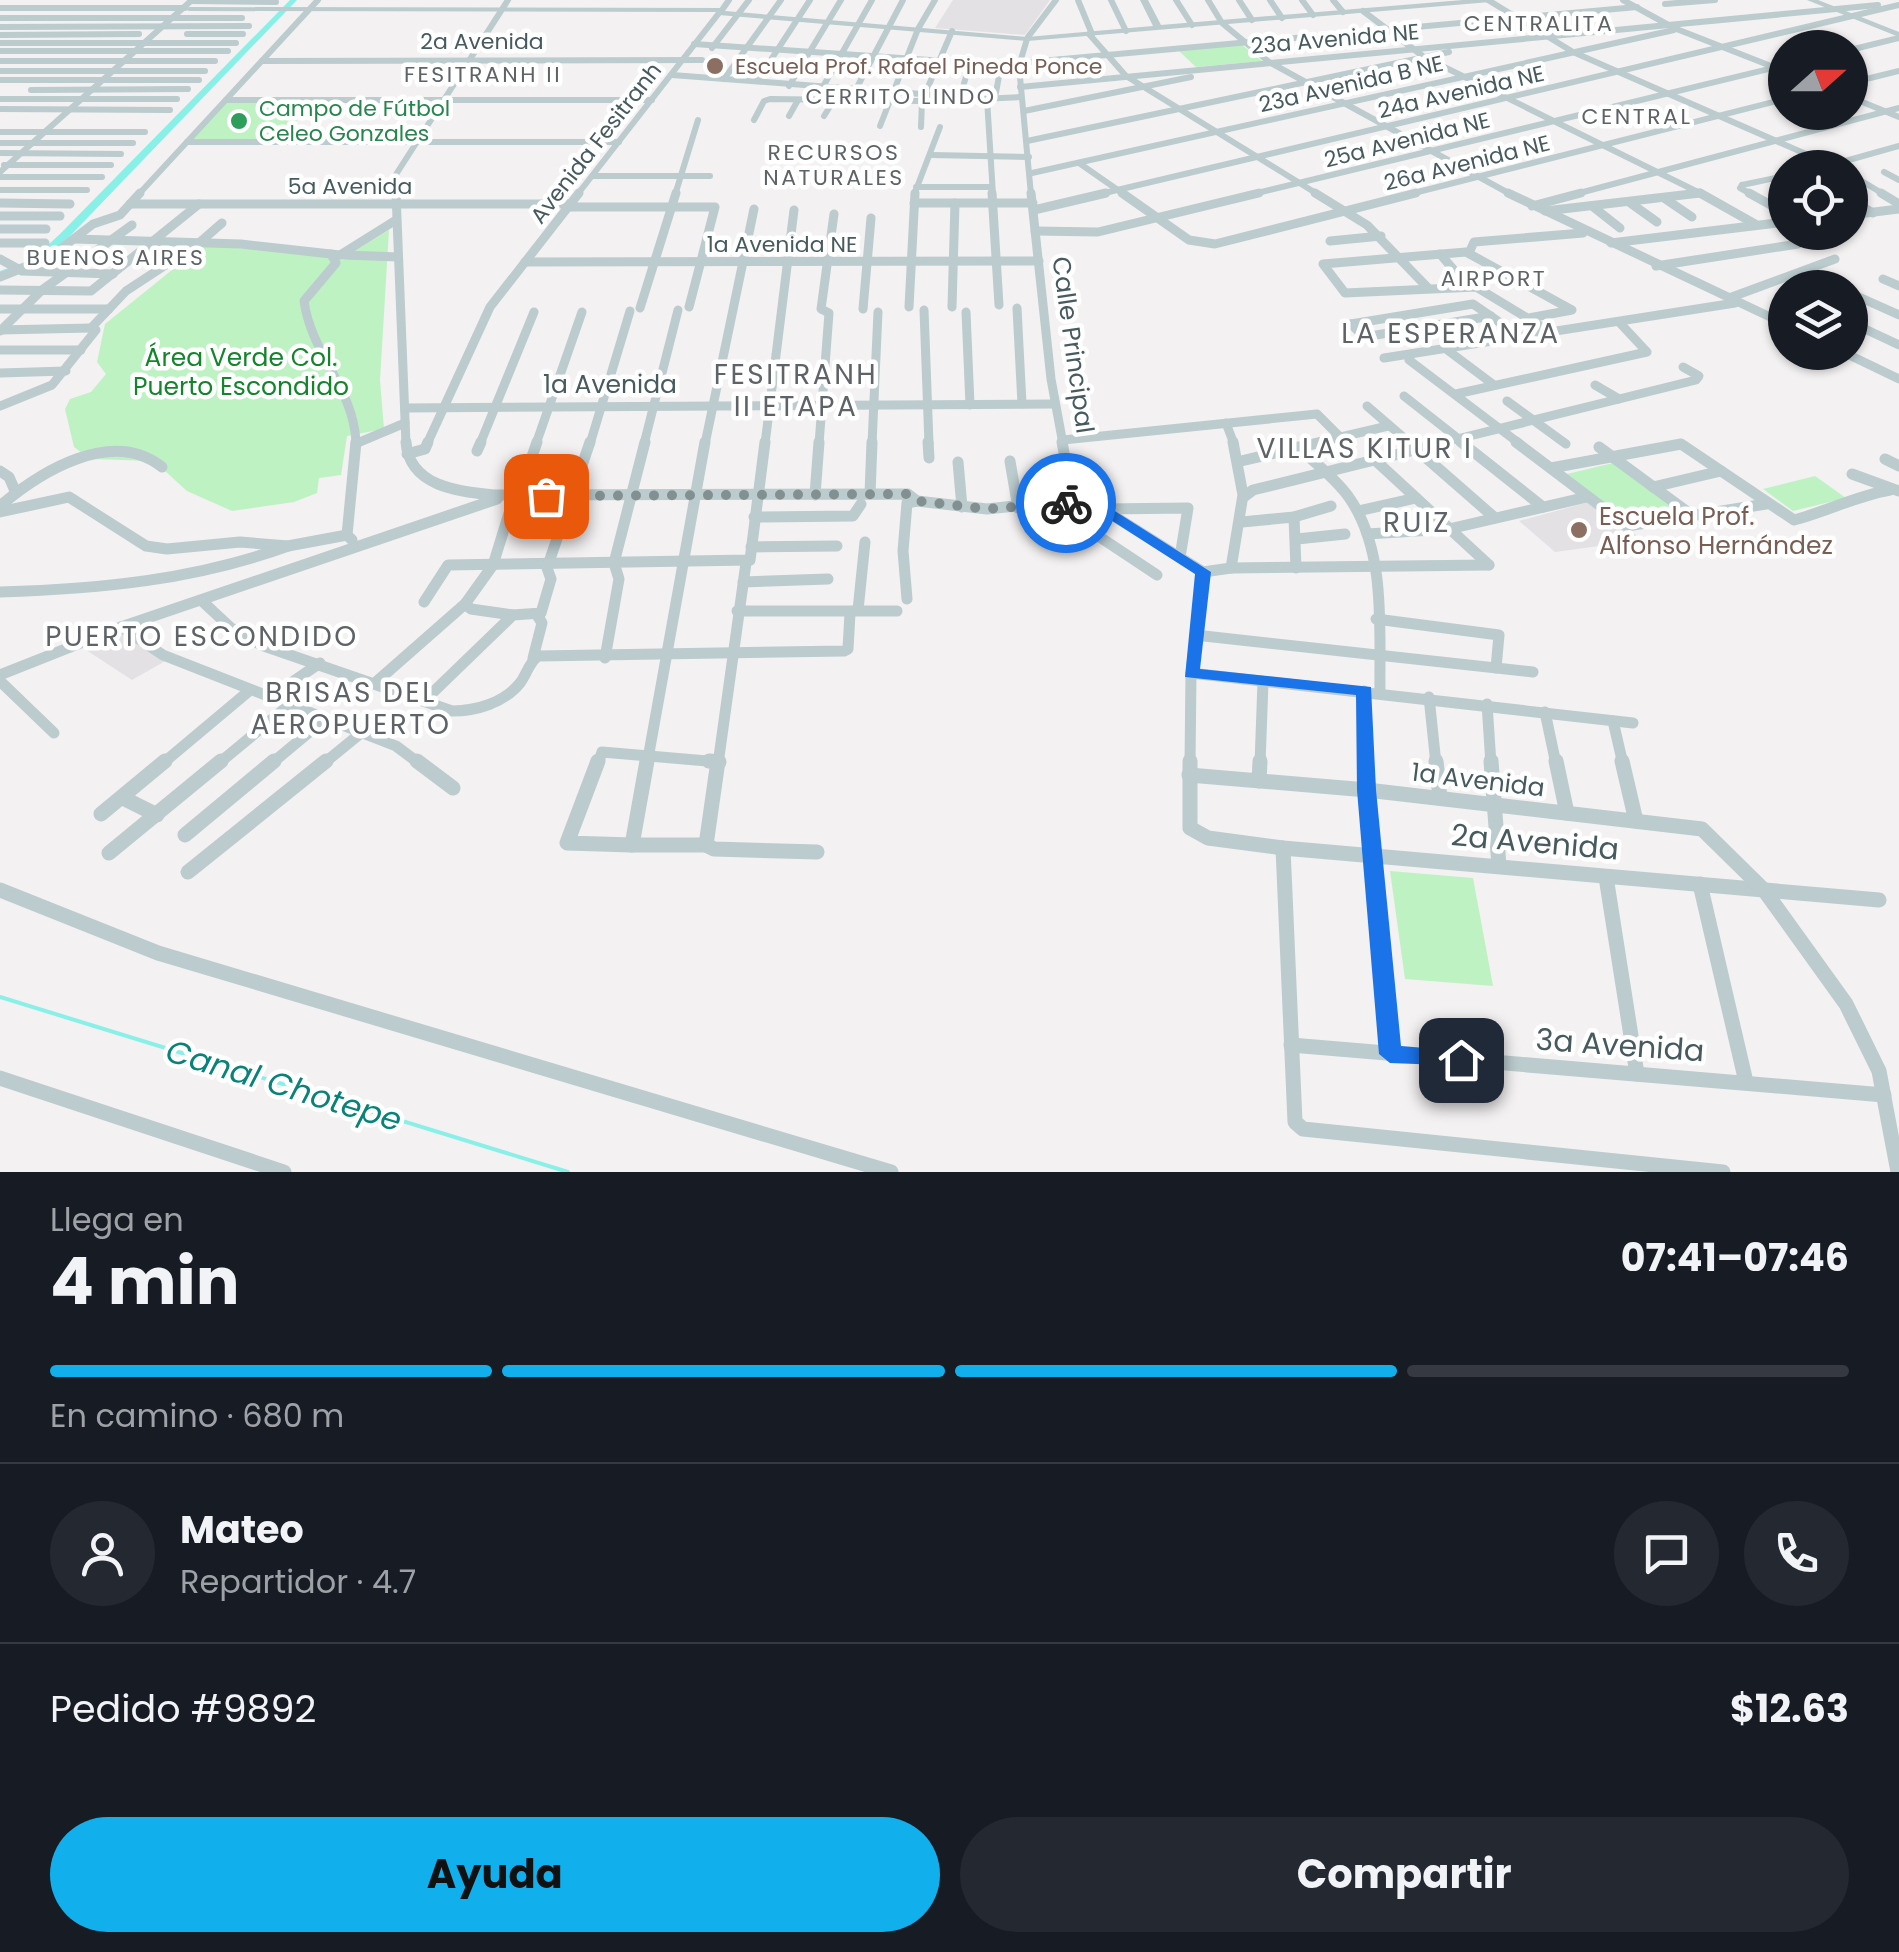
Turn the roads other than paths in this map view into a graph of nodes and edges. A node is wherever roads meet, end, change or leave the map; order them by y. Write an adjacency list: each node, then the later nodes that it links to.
1 (155, 0): 36 (street)
2 (318, 0): 38 (street)
3 (508, 0): 39 (street)
4 (729, 0): 43 (street, Avenida Fesitranh)
5 (749, 0): 45 (street)
6 (782, 0): 47 (street)
7 (810, 0): 54 (street)
8 (841, 0): 56 (street)
9 (872, 0): 58 (street)
10 (904, 0): 64 (street)
11 (935, 0): 66 (street)
12 (1056, 0): 79 (street, Calle Principal)
13 (1078, 0): 75 (street)
14 (1112, 0): 71 (street)
15 (1144, 0): 67 (street)
16 (1176, 0): 60 (street)
17 (1208, 0): 57 (street)
18 (1239, 0): 55 (street)
19 (1270, 0): 51 (street)
20 (1302, 0): 46 (street)
21 (1333, 0): 44 (street)
22 (1366, 0): 40 (street)
23 (1489, 0): 29 (street); 52 (street)
24 (1624, 0): 34 (street)
25 (1715, 0): 31 (street)
26 (1810, 0): 41 (street)
27 (1883, 0): 33 (street)
28 (276, 2): 32 (street)
29 (1431, 2): 30 (street)
30 (1398, 4): 40 (street)
31 (1665, 4)
32 (187, 6): 36 (street); 38 (street); 49 (street)
33 (1897, 6): 41 (street, 23a Avenida NE); 53 (street, 24a Avenida NE)
34 (1637, 7): 52 (street); 59 (street)
35 (4, 9): 36 (street); 37 (street); 48 (street)
36 (146, 9): 37 (street)
37 (91, 10): 48 (street)
38 (310, 10): 39 (street); 111 (street)
39 (502, 10): 43 (street); 112 (street)
40 (1374, 10): 42 (street)
41 (1830, 10): 53 (street); 59 (street, 23a Avenida NE)
42 (1363, 11): 44 (street); 69 (street)
43 (720, 12): 45 (street); 86 (street, Avenida Fesitranh)
44 (1343, 12): 46 (street)
45 (738, 15): 47 (street); 88 (street)
46 (1313, 15): 51 (street)
47 (769, 17): 54 (street); 90 (street)
48 (81, 18): 49 (street); 61 (street)
49 (172, 18): 50 (street); 62 (street)
50 (242, 18)
51 (1282, 18): 55 (street)
52 (1516, 18): 69 (street); 77 (street)
53 (1852, 18): 78 (street); 89 (street, 24a Avenida NE)
54 (796, 19): 56 (street); 92 (street)
55 (1252, 20): 57 (street)
56 (828, 22): 58 (street); 97 (street)
57 (1222, 23): 60 (street); 85 (street)
58 (858, 24): 64 (street); 99 (street)
59 (1668, 24): 68 (street); 77 (street, 23a Avenida NE)
60 (1192, 25): 67 (street)
61 (71, 26): 62 (street); 65 (street); 72 (street)
62 (163, 26): 63 (street); 73 (street)
63 (249, 26)
64 (890, 26): 66 (street); 100 (street)
65 (0, 27)
66 (918, 28): 70 (street); 103 (street)
67 (1158, 28): 71 (street)
68 (1678, 29): 89 (street); 98 (street, 23a Avenida B NE)
69 (1388, 30): 85 (street); 91 (street)
70 (952, 31): 79 (street); 106 (street)
71 (1126, 31): 75 (street)
72 (62, 34): 73 (street); 76 (street); 82 (street)
73 (154, 34): 74 (street); 83 (street)
74 (243, 34)
75 (1091, 34): 79 (street); 101 (street)
76 (0, 35)
77 (1543, 37): 80 (street, 23a Avenida NE); 98 (street)
78 (1899, 37): 87 (street)
79 (1028, 38): 115 (street, Calle Principal)
80 (1499, 41): 91 (street, 23a Avenida NE); 102 (street)
81 (0, 43): 82 (street)
82 (50, 43): 83 (street); 94 (street)
83 (145, 43): 84 (street); 95 (street)
84 (236, 43)
85 (1246, 43): 101 (street); 114 (street)
86 (694, 44): 88 (street); 104 (street, Avenida Fesitranh)
87 (1868, 45)
88 (714, 46): 90 (street); 105 (street)
89 (1723, 47): 118 (street); 125 (street, 24a Avenida NE)
90 (747, 48): 92 (street); 131 (street)
91 (1412, 49): 102 (street); 114 (street, 23a Avenida NE)
92 (778, 50): 97 (street); 135 (street)
93 (0, 51): 94 (street)
94 (40, 51): 95 (street); 108 (street)
95 (136, 51): 96 (street); 109 (street)
96 (228, 52)
97 (810, 52): 99 (street); 137 (street)
98 (1572, 52): 125 (street); 129 (street, 23a Avenida B NE)
99 (841, 54): 100 (street); 138 (street)
100 (874, 56): 103 (street); 141 (street)
101 (1108, 56): 115 (street); 128 (street)
102 (1424, 57): 129 (street); 136 (street)
103 (905, 58): 106 (street); 146 (street)
104 (683, 60): 105 (street, 2a Avenida); 112 (street, 2a Avenida); 126 (street, Avenida Fesitranh)
105 (702, 60): 127 (street)
106 (938, 60): 113 (street); 147 (street)
107 (0, 61): 108 (street)
108 (28, 61): 109 (street); 123 (street)
109 (126, 61): 110 (street); 119 (street)
110 (215, 61)
111 (262, 61): 112 (street, 2a Avenida); 155 (street)
112 (470, 61): 156 (street)
113 (970, 62): 116 (street); 148 (street)
114 (1269, 62): 117 (street, 23a Avenida NE); 136 (street)
115 (1019, 64): 116 (street); 144 (street, Calle Principal)
116 (1001, 65): 149 (street)
117 (1248, 65): 128 (street, 23a Avenida NE); 139 (street)
118 (1768, 65)
119 (112, 70): 123 (street); 124 (street); 133 (street)
120 (1768, 70): 145 (street, 25a Avenida NE)
121 (1899, 70): 130 (street)
122 (0, 71): 123 (street)
123 (16, 71): 132 (street)
124 (205, 71)
125 (1617, 72): 145 (street); 154 (street, 24a Avenida NE)
126 (672, 75): 127 (street); 157 (street, Avenida Fesitranh)
127 (690, 76): 131 (street)
128 (1126, 76): 139 (street); 144 (street, 23a Avenida NE)
129 (1462, 77): 154 (street); 164 (street, 23a Avenida B NE)
130 (1868, 78)
131 (724, 79): 135 (street)
132 (3, 80): 133 (street)
133 (101, 80): 134 (street); 143 (street)
134 (198, 80)
135 (757, 82): 137 (street)
136 (1303, 82): 164 (street); 170 (street)
137 (790, 84): 138 (street); 153 (street)
138 (824, 86): 141 (street); 159 (street)
139 (1142, 87): 170 (street); 171 (street)
140 (188, 89): 143 (street)
141 (856, 89): 146 (street); 161 (street)
142 (31, 90): 143 (street)
143 (90, 90): 151 (street)
144 (1021, 92): 149 (street, 23a Avenida NE); 171 (street, Calle Principal)
145 (1668, 93): 176 (street); 180 (street, 25a Avenida NE)
146 (889, 96): 147 (street); 162 (street); 181 (street)
147 (923, 97): 148 (street); 149 (street); 182 (street)
148 (960, 97): 149 (street)
149 (991, 98): 205 (street)
150 (0, 99): 151 (street)
151 (80, 99): 152 (street); 168 (street)
152 (177, 99)
153 (780, 99): 158 (street); 179 (street)
154 (1508, 99): 180 (street); 184 (street, 24a Avenida NE)
155 (226, 100): 156 (street); 191 (street)
156 (444, 100): 157 (street); 192 (street)
157 (652, 100): 193 (street, Avenida Fesitranh)
158 (798, 100): 159 (street); 174 (street)
159 (816, 100): 160 (street)
160 (834, 100): 161 (street); 175 (street)
161 (851, 100): 162 (street)
162 (863, 100): 173 (street)
163 (1768, 103): 176 (street, 26a Avenida NE)
164 (1343, 104): 184 (street); 188 (street, 23a Avenida B NE)
165 (1868, 105): 172 (street)
166 (1899, 108): 172 (street)
167 (0, 109): 168 (street)
168 (71, 109): 169 (street); 186 (street)
169 (170, 110)
170 (1178, 110): 188 (street); 190 (street)
171 (1024, 111): 190 (street, Calle Principal)
172 (1884, 111): 177 (street); 189 (street)
173 (860, 113)
174 (789, 116)
175 (824, 116)
176 (1720, 116): 189 (street); 197 (street, 26a Avenida NE)
177 (1899, 117)
178 (698, 120): 216 (street)
179 (754, 120)
180 (1554, 122): 197 (street); 200 (street, 25a Avenida NE)
181 (880, 126)
182 (921, 127)
183 (940, 127): 204 (street)
184 (1386, 127): 200 (street); 208 (street, 24a Avenida NE)
185 (0, 132): 186 (street)
186 (45, 132): 187 (street); 195 (street)
187 (145, 132)
188 (1216, 132): 208 (street); 209 (street, 23a Avenida B NE)
189 (1772, 139): 199 (street); 212 (street)
190 (1027, 141): 207 (street, Calle Principal)
191 (188, 142): 192 (street); 237 (street)
192 (415, 142): 193 (street); 239 (street)
193 (619, 142): 215 (street, Avenida Fesitranh)
194 (0, 143): 195 (street)
195 (32, 143): 196 (street); 202 (street)
196 (133, 143)
197 (1606, 146): 212 (street); 219 (street, 26a Avenida NE)
198 (1899, 146): 206 (street)
199 (1797, 150)
200 (1432, 152): 219 (street); 222 (street, 25a Avenida NE)
201 (0, 153): 202 (street)
202 (22, 153): 203 (street); 211 (street)
203 (121, 154)
204 (931, 155): 205 (street); 223 (street)
205 (990, 156): 207 (street); 225 (street)
206 (1868, 156)
207 (1029, 157): 214 (street, Calle Principal)
208 (1256, 157): 222 (street); 228 (street, 24a Avenida NE)
209 (1079, 163): 214 (street, 23a Avenida B NE); 228 (street)
210 (111, 165): 211 (street)
211 (2, 170): 218 (street)
212 (1660, 172): 229 (street); 246 (street)
213 (1884, 172): 221 (street)
214 (1032, 173): 242 (street, Calle Principal)
215 (593, 176): 216 (street); 241 (street, Avenida Fesitranh)
216 (682, 176): 217 (street); 244 (street)
217 (710, 176)
218 (102, 177)
219 (1480, 178): 246 (street); 250 (street, 26a Avenida NE)
220 (1768, 179): 240 (street)
221 (1899, 180)
222 (1300, 184): 250 (street); 258 (street, 25a Avenida NE)
223 (916, 186): 225 (street); 233 (street)
224 (1868, 186): 245 (street)
225 (992, 187): 235 (street)
226 (0, 190): 227 (street)
227 (88, 190)
228 (1116, 190): 242 (street, 24a Avenida NE); 258 (street)
229 (1700, 193): 230 (street); 263 (street)
230 (1664, 198): 231 (street); 256 (street)
231 (1629, 202): 243 (street); 260 (street)
232 (0, 203): 236 (street)
233 (914, 203): 234 (street, 24a Avenida NE); 291 (street)
234 (954, 203): 235 (street, 24a Avenida NE); 292 (street)
235 (993, 203): 242 (street, 24a Avenida NE); 293 (street)
236 (70, 204)
237 (130, 204): 238 (street, 5a Avenida); 271 (street)
238 (199, 204): 239 (street, 5a Avenida); 273 (street)
239 (395, 204): 241 (street, 5a Avenida); 259 (street)
240 (1768, 204)
241 (568, 206): 244 (street, 5a Avenida); 294 (street, Avenida Fesitranh)
242 (1033, 206): 268 (street, Calle Principal)
243 (1592, 206): 246 (street); 265 (street)
244 (672, 207): 295 (street); 296 (street, 5a Avenida)
245 (1899, 207): 251 (street)
246 (1536, 208): 269 (street)
247 (754, 209): 297 (street)
248 (794, 210): 288 (street)
249 (1868, 210): 251 (street)
250 (1346, 212): 258 (street, 26a Avenida NE); 270 (street)
251 (1873, 213): 253 (street)
252 (834, 214): 289 (street)
253 (1868, 214)
254 (0, 216): 255 (street)
255 (60, 216)
256 (1692, 217)
257 (871, 218): 290 (street)
258 (1155, 219): 268 (street, 25a Avenida NE)
259 (396, 220): 281 (street); 283 (street)
260 (1657, 222)
261 (222, 223): 277 (street)
262 (1768, 223): 263 (street)
263 (1755, 224): 278 (street)
264 (132, 225): 272 (street)
265 (1620, 228)
266 (0, 230): 267 (street)
267 (46, 230)
268 (1035, 231): 287 (street, Calle Principal)
269 (1586, 233): 278 (street); 280 (street)
270 (1381, 236): 274 (street); 284 (street)
271 (75, 239): 272 (street); 299 (street)
272 (114, 240): 273 (street); 302 (street)
273 (155, 241): 277 (street); 301 (street)
274 (1330, 241)
275 (0, 243): 276 (street)
276 (46, 243)
277 (200, 243): 281 (street); 300 (street)
278 (1606, 243): 298 (street)
279 (1768, 249): 298 (street)
280 (1469, 253): 282 (street); 330 (street)
281 (336, 254): 283 (street); 382 (street)
282 (1440, 254): 284 (street); 305 (street)
283 (398, 257): 371 (street)
284 (1402, 257): 307 (street); 307 (street)
285 (0, 259): 299 (street)
286 (1835, 259): 310 (street)
287 (1039, 260): 293 (street, 1a Avenida NE); 358 (street, Calle Principal)
288 (786, 261): 289 (street, 1a Avenida NE); 297 (street, 1a Avenida NE); 364 (street)
289 (828, 261): 290 (street, 1a Avenida NE); 365 (street)
290 (867, 261): 291 (street, 1a Avenida NE); 316 (street)
291 (914, 261): 292 (street, 1a Avenida NE); 314 (street)
292 (953, 261): 293 (street, 1a Avenida NE); 315 (street)
293 (996, 261): 313 (street)
294 (525, 262): 295 (street, 1a Avenida NE); 368 (street, Avenida Fesitranh)
295 (656, 262): 296 (street, 1a Avenida NE); 370 (street)
296 (701, 262): 297 (street, 1a Avenida NE); 362 (street)
297 (744, 262): 363 (street)
298 (1656, 266): 310 (street)
299 (16, 267): 302 (street); 303 (street)
300 (157, 270): 301 (street); 320 (street)
301 (117, 271): 302 (street); 309 (street)
302 (66, 274): 309 (street)
303 (0, 277)
304 (1883, 279): 306 (street)
305 (1468, 286): 307 (street); 330 (street)
306 (1899, 286)
307 (1428, 288)
308 (0, 290): 309 (street)
309 (42, 290): 319 (street)
310 (1729, 298): 312 (street)
311 (1868, 301): 327 (street)
312 (1740, 302): 329 (street); 331 (street)
313 (999, 305)
314 (909, 307)
315 (952, 307)
316 (863, 308)
317 (1017, 308): 357 (street)
318 (0, 309): 319 (street)
319 (19, 309): 320 (street); 334 (street)
320 (109, 309): 333 (street)
321 (924, 310): 359 (street)
322 (534, 312): 372 (street)
323 (582, 312): 369 (street)
324 (878, 312): 366 (street)
325 (966, 312): 360 (street)
326 (1410, 314): 328 (street); 332 (street); 332 (street)
327 (1899, 315)
328 (1491, 316): 332 (street); 337 (street)
329 (1768, 316)
330 (1529, 318): 336 (street)
331 (1618, 322): 336 (street); 349 (street)
332 (1425, 326): 339 (street)
333 (91, 328): 334 (street); 341 (street)
334 (0, 330)
335 (1868, 331): 338 (street)
336 (1552, 332): 337 (street)
337 (1521, 338): 339 (street)
338 (1899, 346)
339 (1449, 348): 342 (street); 349 (street)
340 (0, 350): 341 (street)
341 (81, 350): 346 (street)
342 (1410, 354): 343 (street); 351 (street)
343 (1384, 358)
344 (1868, 364): 348 (street)
345 (1682, 367): 354 (street)
346 (66, 371): 347 (street); 352 (street)
347 (0, 373)
348 (1899, 379)
349 (1494, 386): 351 (street)
350 (1595, 386): 354 (street)
351 (1456, 394): 378 (street)
352 (6, 396): 361 (street)
353 (1404, 396): 380 (street)
354 (1619, 399): 373 (street)
355 (1507, 400): 374 (street)
356 (1563, 400): 373 (street)
357 (1022, 404): 358 (street, 1a Avenida); 360 (street, 1a Avenida)
358 (1055, 404): 381 (street, Calle Principal)
359 (927, 405): 360 (street, 1a Avenida); 366 (street, 1a Avenida); 389 (street)
360 (970, 405)
361 (0, 406)
362 (654, 406): 363 (street, 1a Avenida); 370 (street, 1a Avenida); 411 (street)
363 (713, 406): 364 (street, 1a Avenida); 412 (street)
364 (769, 406): 365 (street, 1a Avenida); 407 (street)
365 (821, 406): 366 (street, 1a Avenida); 408 (street)
366 (873, 406): 416 (street)
367 (1367, 406): 377 (street)
368 (445, 407): 371 (street, 1a Avenida); 372 (street, 1a Avenida); 388 (street, Avenida Fesitranh)
369 (548, 407): 370 (street, 1a Avenida); 372 (street, 1a Avenida); 409 (street)
370 (600, 407): 410 (street)
371 (405, 408): 375 (street)
372 (494, 408): 387 (street)
373 (1579, 409): 374 (street)
374 (1533, 420): 378 (street); 383 (street)
375 (405, 423): 382 (street); 388 (street)
376 (1226, 423): 379 (street); 381 (street); 392 (street)
377 (1388, 426): 379 (street); 386 (street)
378 (1502, 429): 380 (street); 398 (street)
379 (1340, 437): 385 (street)
380 (1458, 439): 386 (street); 422 (street)
381 (1064, 440): 414 (street, Calle Principal)
382 (356, 441): 435 (street)
383 (1566, 444)
384 (1599, 446): 390 (street)
385 (1298, 447): 392 (street); 401 (street)
386 (1416, 450): 393 (street); 430 (street)
387 (477, 451)
388 (407, 454): 409 (street)
389 (929, 458)
390 (1616, 459): 398 (street); 400 (street); 403 (street)
391 (1885, 459): 397 (street)
392 (1241, 460): 405 (street)
393 (1375, 460): 401 (street); 415 (street)
394 (1010, 461): 423 (street)
395 (958, 462): 421 (street)
396 (162, 466): 406 (street)
397 (1899, 466)
398 (1551, 468): 413 (street)
399 (0, 471): 406 (street)
400 (1721, 471): 403 (street); 419 (street)
401 (1325, 472): 405 (street); 426 (street)
402 (1852, 474): 404 (street)
403 (1653, 486): 427 (street)
404 (1895, 490): 419 (street)
405 (1248, 491): 431 (street)
406 (16, 492): 424 (street)
407 (756, 495): 408 (street); 412 (street); 428 (street)
408 (815, 495): 416 (street)
409 (512, 496): 410 (street); 439 (street); 447 (street)
410 (574, 496): 411 (street); 444 (street)
411 (631, 496): 412 (street); 445 (street)
412 (694, 496): 446 (street)
413 (1588, 497): 422 (street); 427 (street)
414 (1088, 498): 418 (street); 425 (street, Calle Principal)
415 (1416, 498): 426 (street); 432 (street)
416 (866, 499): 417 (street); 428 (street)
417 (917, 501): 421 (street); 456 (street)
418 (1059, 504): 423 (street); 452 (street)
419 (1766, 504): 427 (street)
420 (1332, 506): 429 (street)
421 (962, 507): 423 (street)
422 (1543, 507): 430 (street)
423 (1018, 508)
424 (0, 509): 438 (street)
425 (1104, 509): 442 (street, Calle Principal); 442 (street)
426 (1358, 512): 434 (street)
427 (1693, 516)
428 (754, 517): 441 (street)
429 (1294, 517): 431 (street); 436 (street)
430 (1495, 518): 432 (street)
431 (1242, 522): 448 (street)
432 (1449, 529): 434 (street); 450 (street)
433 (1345, 534): 436 (street)
434 (1367, 534): 450 (street)
435 (347, 535): 438 (street); 439 (street)
436 (1297, 539): 449 (street)
437 (865, 542): 460 (street)
438 (288, 546): 455 (street)
439 (358, 546): 457 (street)
440 (837, 546): 441 (street)
441 (751, 547): 443 (street)
442 (1180, 557): 451 (street, Calle Principal)
443 (746, 563): 446 (street); 454 (street)
444 (552, 564): 445 (street); 447 (street); 464 (street)
445 (614, 564): 446 (street); 472 (street)
446 (682, 564): 470 (street)
447 (493, 565): 458 (street); 459 (street)
448 (1231, 568): 449 (street); 451 (street)
449 (1296, 568): 450 (street)
450 (1376, 568): 465 (street)
451 (1203, 572): 467 (street)
452 (1157, 575)
453 (828, 579): 454 (street)
454 (743, 582): 462 (street)
455 (0, 592)
456 (907, 599)
457 (202, 600): 466 (street); 473 (street)
458 (424, 602)
459 (466, 604): 463 (street); 478 (street)
460 (854, 611): 461 (street); 462 (street); 468 (street)
461 (896, 611)
462 (738, 612): 468 (street)
463 (514, 615): 464 (street); 485 (street)
464 (538, 615): 471 (street)
465 (1376, 619): 469 (street); 474 (street)
466 (122, 627): 477 (street); 480 (street)
467 (1195, 635): 469 (street); 476 (street)
468 (733, 652): 470 (street); 495 (street)
469 (1379, 654): 474 (street); 482 (street)
470 (664, 656): 472 (street); 494 (street)
471 (533, 658): 472 (street); 485 (street)
472 (605, 658)
473 (320, 664): 478 (street); 483 (street)
474 (1496, 668): 475 (street)
475 (1532, 672)
476 (1191, 673): 479 (street); 496 (street)
477 (0, 678): 492 (street)
478 (374, 682): 485 (street)
479 (1262, 682): 481 (street); 497 (street)
480 (249, 691): 483 (street); 500 (street)
481 (1364, 691): 482 (street); 499 (street)
482 (1380, 692): 484 (street)
483 (268, 698): 487 (street)
484 (1429, 698): 486 (street); 501 (street)
485 (424, 701)
486 (1487, 704): 488 (street); 502 (street)
487 (288, 706): 489 (street); 505 (street)
488 (1545, 712): 490 (street); 503 (street)
489 (325, 719): 493 (street); 508 (street)
490 (1612, 720): 491 (street); 506 (street)
491 (1634, 723)
492 (54, 733)
493 (361, 733): 498 (street); 516 (street)
494 (646, 757): 495 (street); 509 (street); 509 (street)
495 (719, 762): 510 (street)
496 (1189, 775): 497 (street, 1a Avenida); 507 (street)
497 (1259, 781): 499 (street, 1a Avenida)
498 (453, 788)
499 (1367, 790): 501 (street, 1a Avenida); 514 (street)
500 (128, 793): 504 (street); 505 (street)
501 (1440, 798): 502 (street, 1a Avenida)
502 (1496, 805): 503 (street, 1a Avenida); 515 (street)
503 (1567, 813): 506 (street, 1a Avenida)
504 (102, 814)
505 (157, 815): 513 (street)
506 (1636, 820): 520 (street, 1a Avenida)
507 (1190, 828): 511 (street, 2a Avenida)
508 (185, 835)
509 (632, 845): 510 (street)
510 (706, 845): 512 (street)
511 (1283, 848): 514 (street, 2a Avenida); 522 (street)
512 (817, 852)
513 (109, 854)
514 (1375, 854): 515 (street, 2a Avenida); 523 (street)
515 (1499, 866): 517 (street, 2a Avenida)
516 (188, 872)
517 (1606, 877): 518 (street, 2a Avenida); 524 (street)
518 (1700, 884): 520 (street, 2a Avenida); 526 (street)
519 (0, 890): 529 (street)
520 (1764, 890): 521 (street, 2a Avenida); 527 (street)
521 (1879, 900)
522 (1291, 1045): 523 (street, 3a Avenida); 530 (street)
523 (1390, 1054): 524 (street, 3a Avenida)
524 (1637, 1074): 526 (street, 3a Avenida)
525 (0, 1078): 528 (street)
526 (1746, 1082): 527 (street, 3a Avenida)
527 (1884, 1095): 531 (street)
528 (284, 1172)
529 (890, 1172)
530 (1724, 1172)
531 (1898, 1172)

